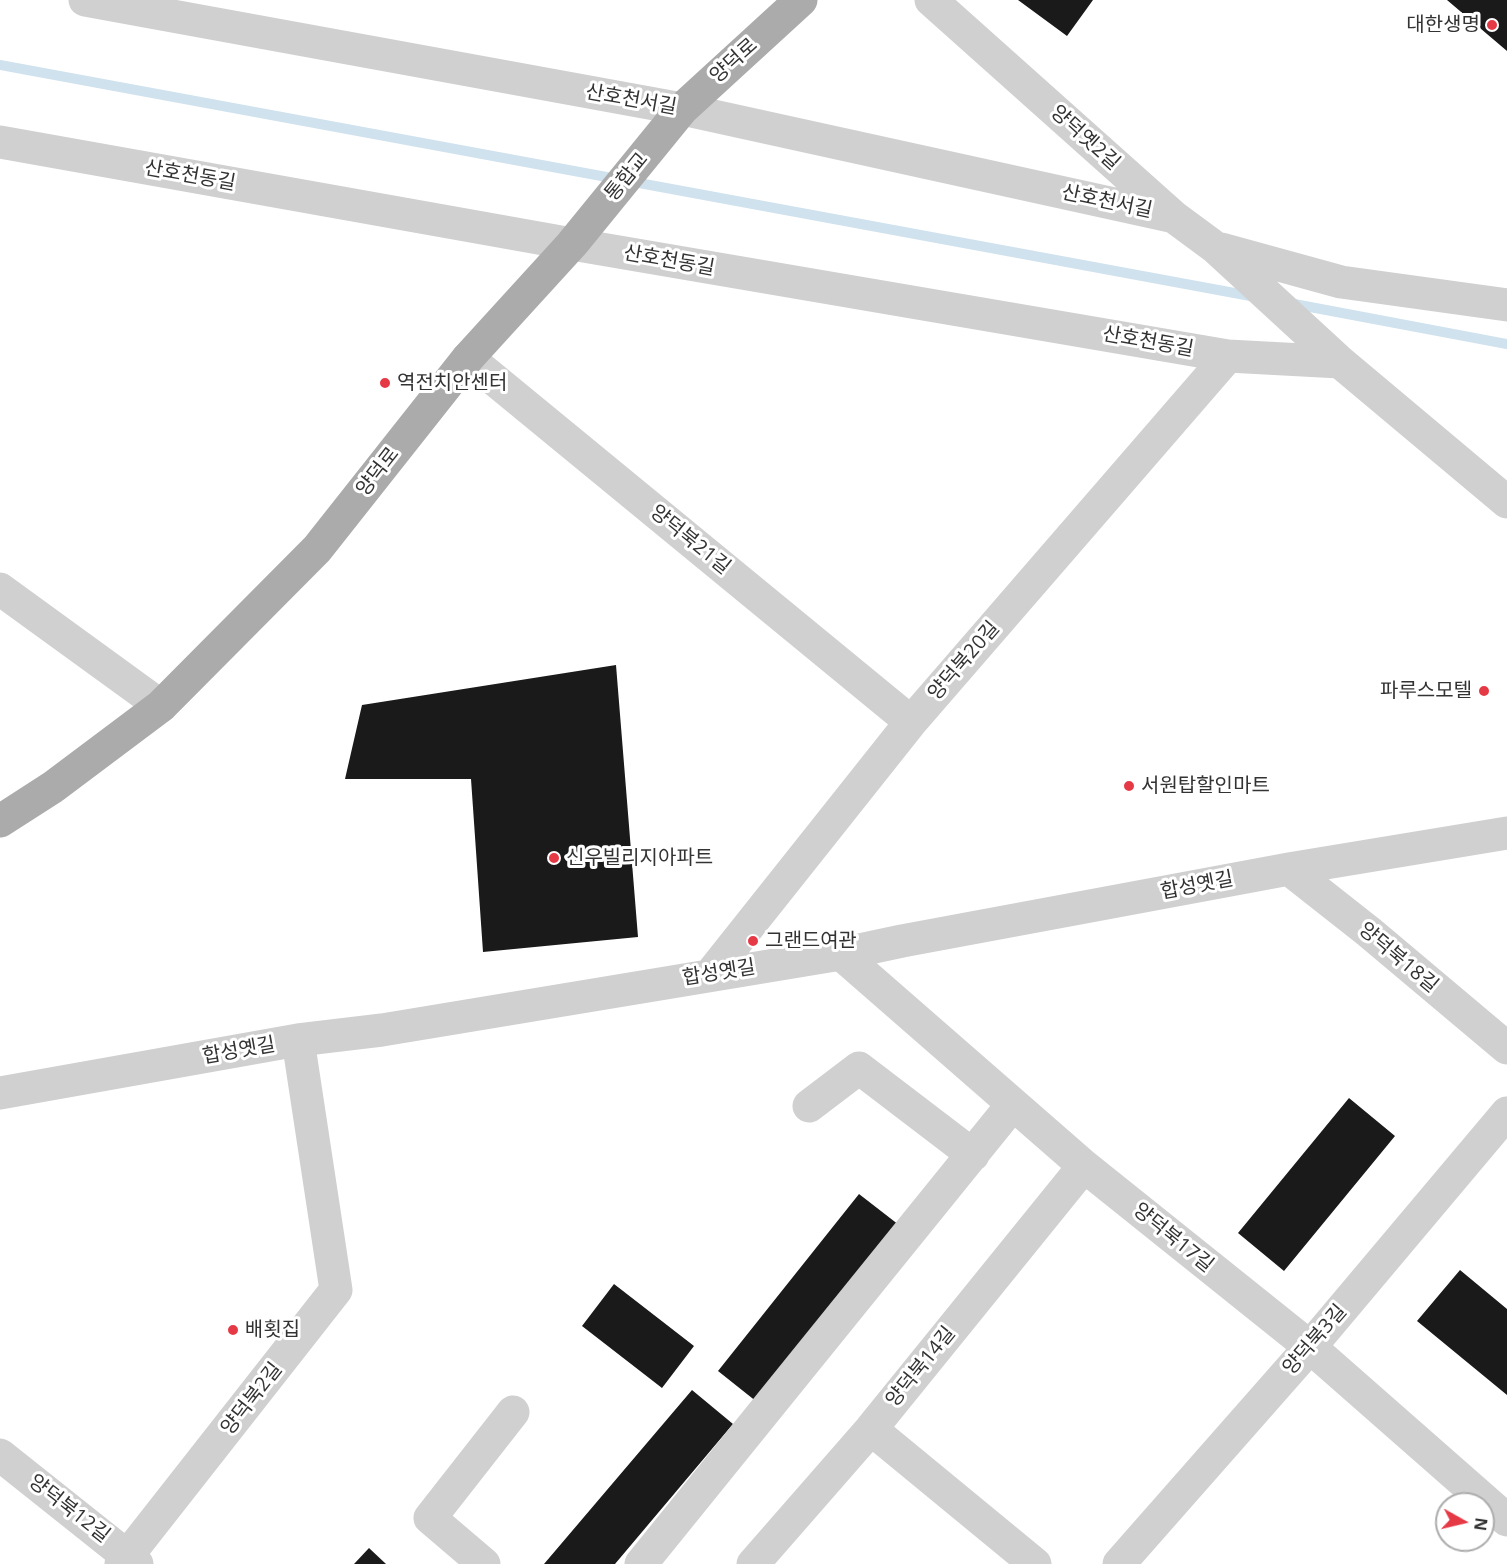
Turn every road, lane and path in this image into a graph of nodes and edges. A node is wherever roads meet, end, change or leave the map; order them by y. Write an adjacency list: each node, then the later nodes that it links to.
1 (801, 0): 4 (main road, 양덕로)
2 (931, 0): 6 (street, 양덕옛2길)
3 (103, 2): 4 (street, 산호천서길)
4 (676, 117): 6 (street, 산호천서길); 7 (main road, 통합교)
5 (0, 142): 7 (street, 산호천동길)
6 (1174, 217): 8 (street, 양덕옛2길)
7 (578, 237): 10 (street, 산호천동길); 12 (main road, 양덕로)
8 (1216, 248): 9 (street); 11 (street, 양덕옛2길)
9 (1507, 305)
10 (1228, 356): 11 (street, 산호천동길); 16 (street, 양덕북20길)
11 (1335, 356): 13 (street)
12 (468, 358): 15 (main road, 양덕로); 16 (street, 양덕북21길)
13 (1507, 502)
14 (0, 589): 15 (street)
15 (161, 706): 17 (main road, 양덕로)
16 (911, 722): 21 (street, 양덕북20길)
17 (0, 821)
18 (1507, 833): 19 (street, 합성옛길)
19 (1289, 868): 20 (street, 합성옛길); 23 (street, 양덕북18길)
20 (841, 954): 21 (street, 합성옛길); 25 (street, 양덕북17길)
21 (710, 975): 22 (street, 합성옛길)
22 (298, 1040): 24 (street, 합성옛길); 35 (street, 양덕북2길)
23 (1507, 1048)
24 (0, 1093)
25 (1013, 1104): 28 (street); 29 (street, 양덕북17길)
26 (809, 1106): 28 (street)
27 (1507, 1113): 30 (street, 양덕북3길)
28 (974, 1155): 37 (street)
29 (1084, 1166): 30 (street, 양덕북17길); 32 (street, 양덕북14길)
30 (1310, 1347): 34 (street, 양덕북17길); 40 (street, 양덕북3길)
31 (513, 1412): 36 (street)
32 (871, 1429): 38 (street, 양덕북14길); 39 (street)
33 (0, 1455): 35 (street, 양덕북12길)
34 (1507, 1520)
35 (129, 1561)
36 (484, 1564)
37 (641, 1564)
38 (753, 1564)
39 (1035, 1564)
40 (1119, 1564)

